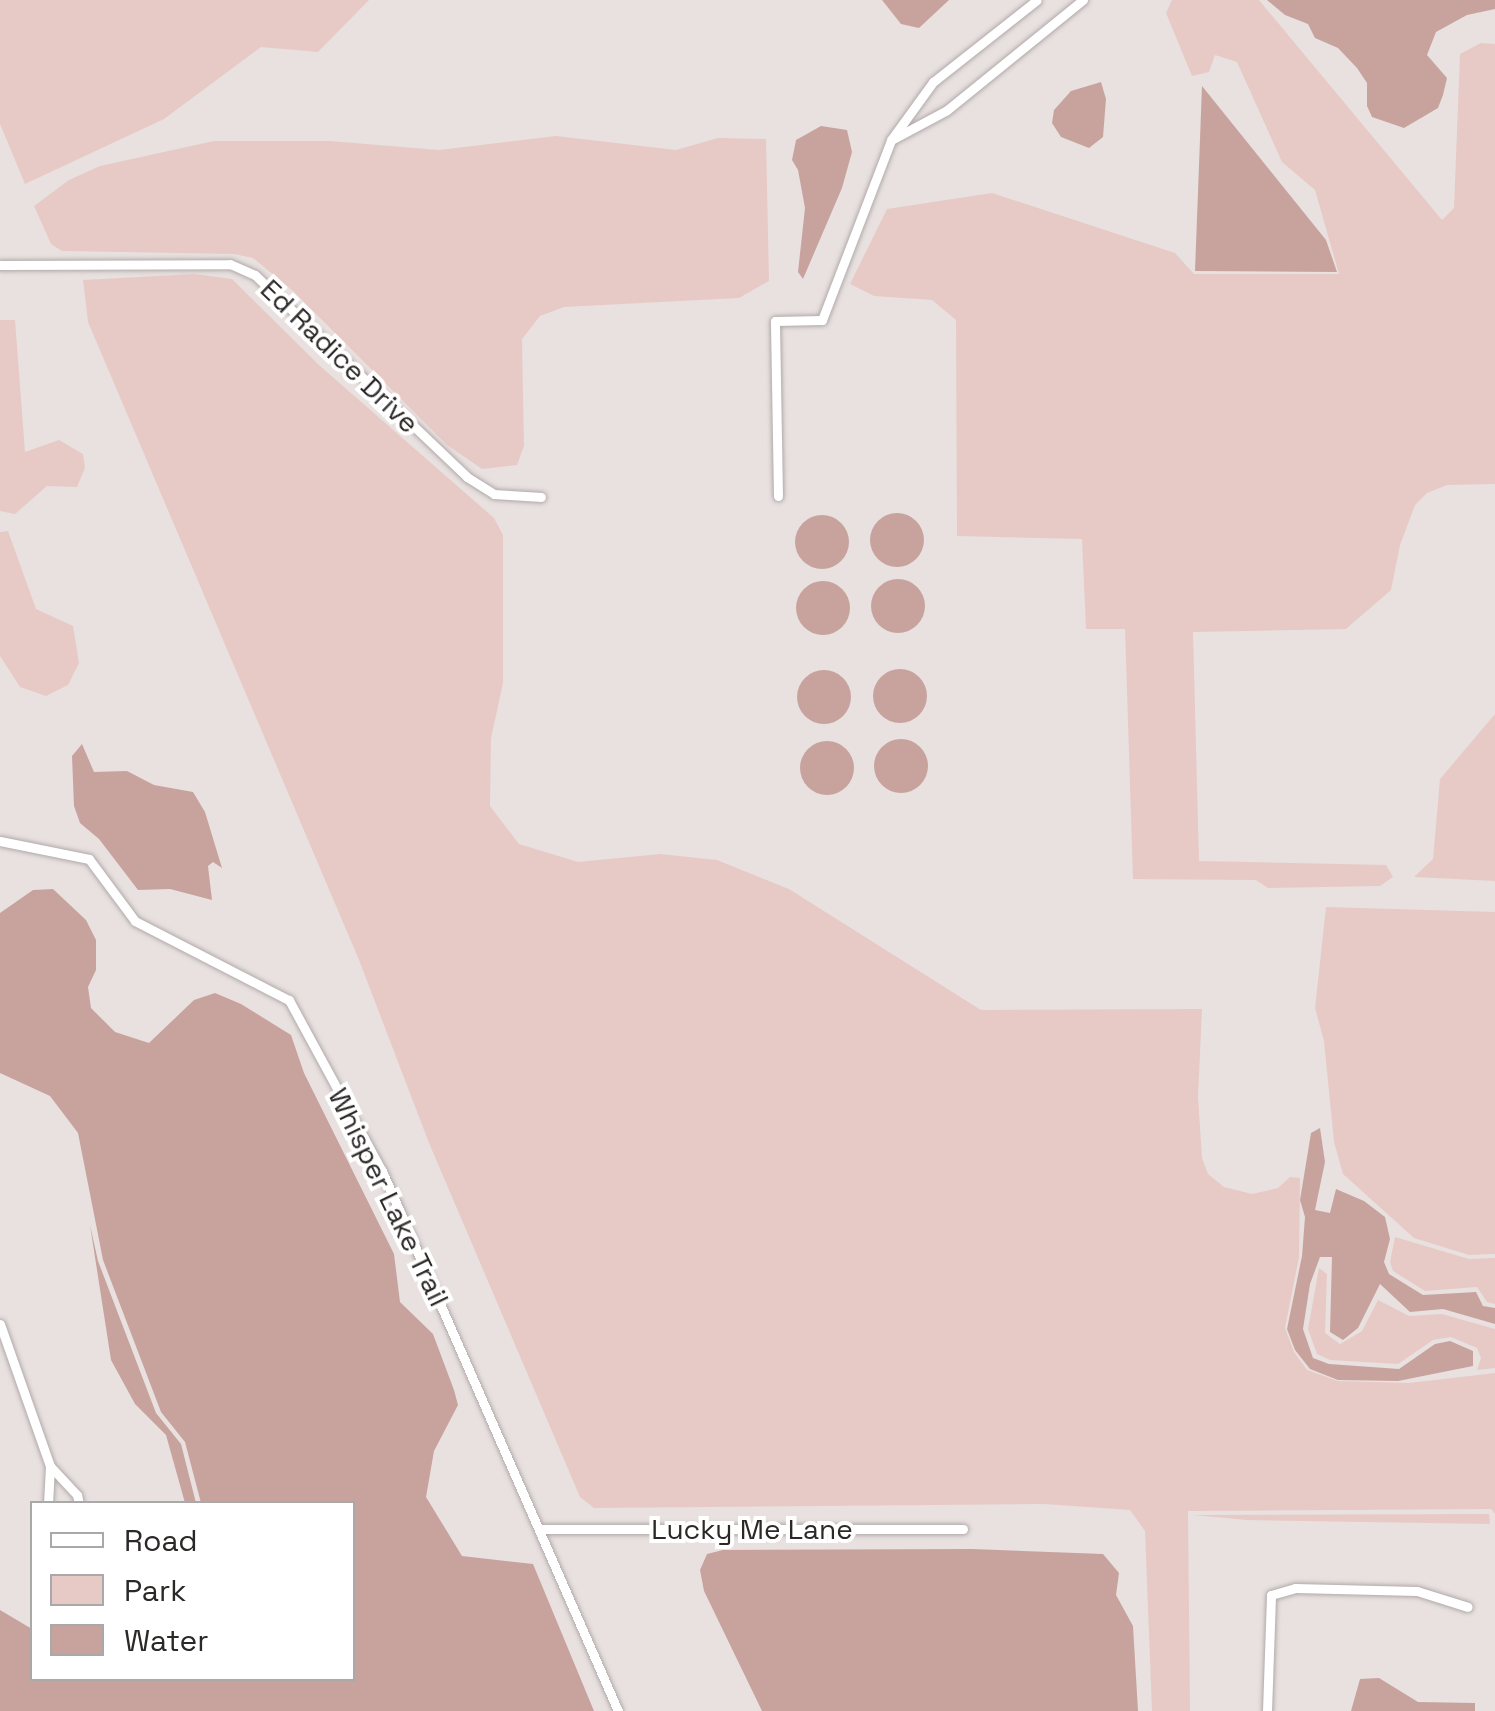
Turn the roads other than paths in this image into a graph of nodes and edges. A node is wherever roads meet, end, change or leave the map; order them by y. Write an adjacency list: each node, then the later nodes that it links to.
1 (1037, 0): 3 (street)
2 (1083, 0): 3 (street)
3 (890, 140): 6 (street)
4 (0, 265): 5 (street, Ed Radice Drive)
5 (541, 496)
6 (778, 496)
7 (0, 840): 12 (street, Whisper Lake Trail)
8 (0, 1324): 9 (street)
9 (50, 1466): 10 (street); 11 (street)
10 (48, 1501)
11 (78, 1501)
12 (542, 1529): 13 (street, Lucky Me Lane); 15 (street, Whisper Lake Trail)
13 (963, 1530)
14 (1468, 1607): 16 (street)
15 (618, 1711)
16 (1267, 1711)

